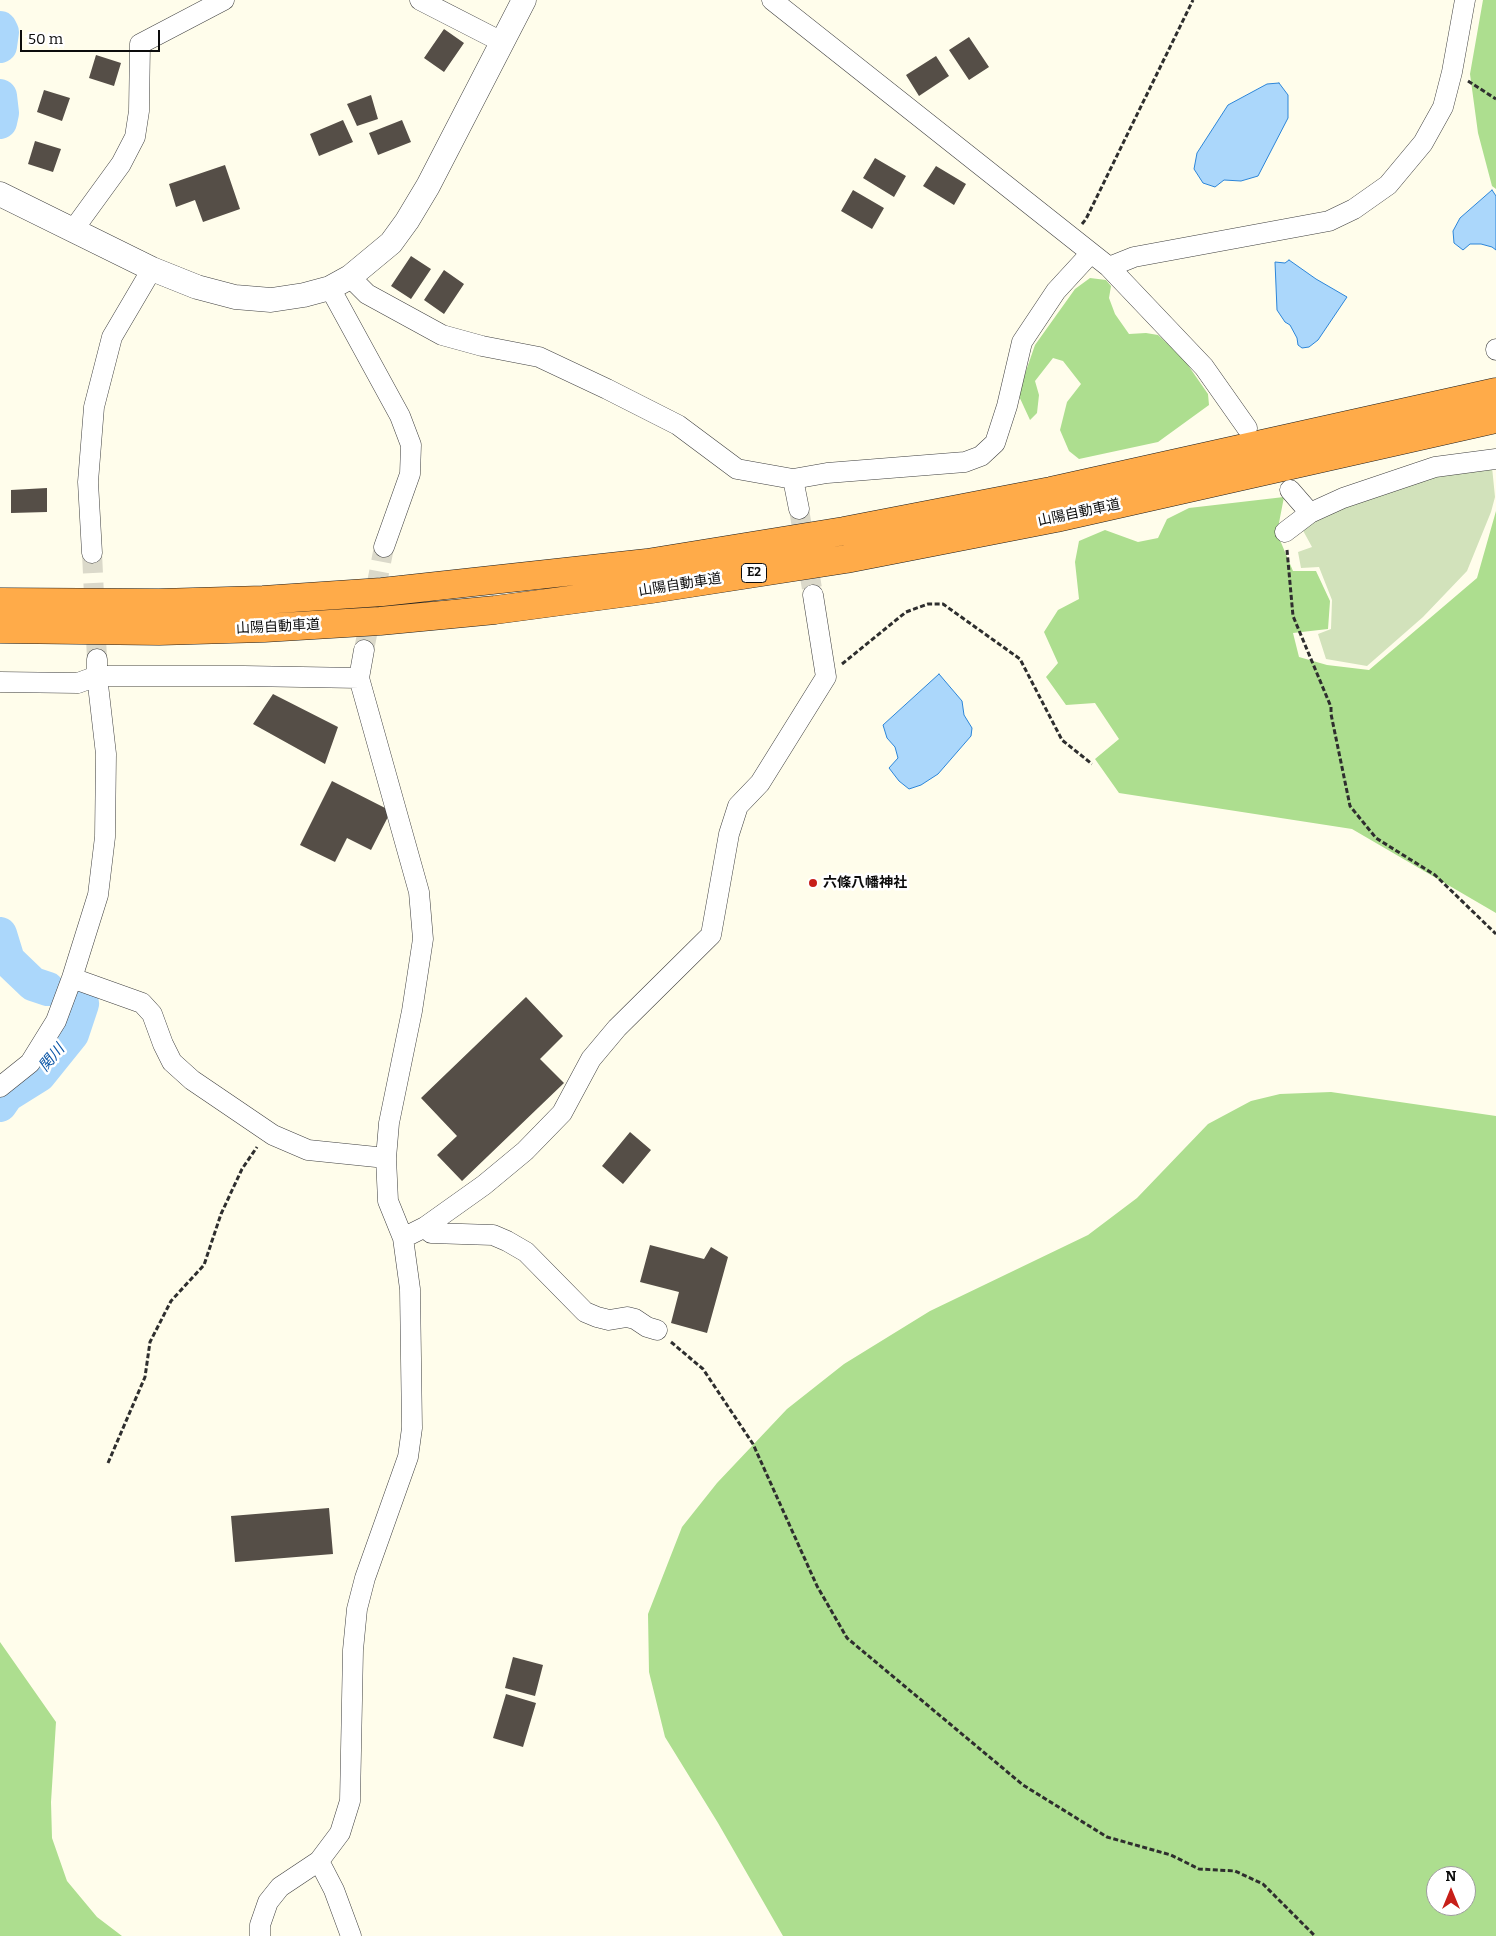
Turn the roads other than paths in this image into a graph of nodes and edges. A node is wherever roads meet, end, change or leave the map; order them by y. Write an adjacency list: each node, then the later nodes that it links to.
1 (224, 0): 8 (street)
2 (420, 0): 6 (street)
3 (524, 0): 6 (street)
4 (772, 0): 9 (street)
5 (1465, 0): 10 (street)
6 (502, 42): 12 (street)
7 (0, 194): 8 (street)
8 (73, 230): 11 (street)
9 (1090, 254): 10 (street); 18 (street)
10 (1109, 267): 16 (street)
11 (152, 269): 13 (street); 24 (street)
12 (350, 277): 13 (street); 18 (street)
13 (330, 288): 23 (street)
14 (1496, 392): 28 (highway, 山陽自動車道 / E2)
15 (1496, 419): 30 (highway, 山陽自動車道 / E2)
16 (1247, 428)
17 (1496, 459): 21 (street)
18 (793, 479): 20 (street)
19 (1290, 490): 21 (street)
20 (799, 509)
21 (1310, 513): 22 (street)
22 (1286, 532)
23 (384, 547)
24 (92, 553)
25 (813, 595): 39 (street)
26 (0, 596): 28 (highway)
27 (0, 602): 28 (highway, 山陽自動車道 / E2)
28 (55, 603)
29 (0, 630): 30 (highway, 山陽自動車道 / E2)
30 (159, 631): 31 (highway)
31 (0, 637)
32 (364, 650): 34 (street)
33 (97, 668): 34 (street); 35 (street); 36 (street)
34 (359, 678): 38 (street)
35 (0, 682)
36 (72, 978): 37 (street); 38 (street)
37 (0, 1087)
38 (386, 1158): 40 (street)
39 (425, 1227): 40 (street); 41 (street)
40 (403, 1238): 42 (street)
41 (657, 1330)
42 (319, 1860): 43 (street); 44 (street)
43 (260, 1936)
44 (351, 1936)

